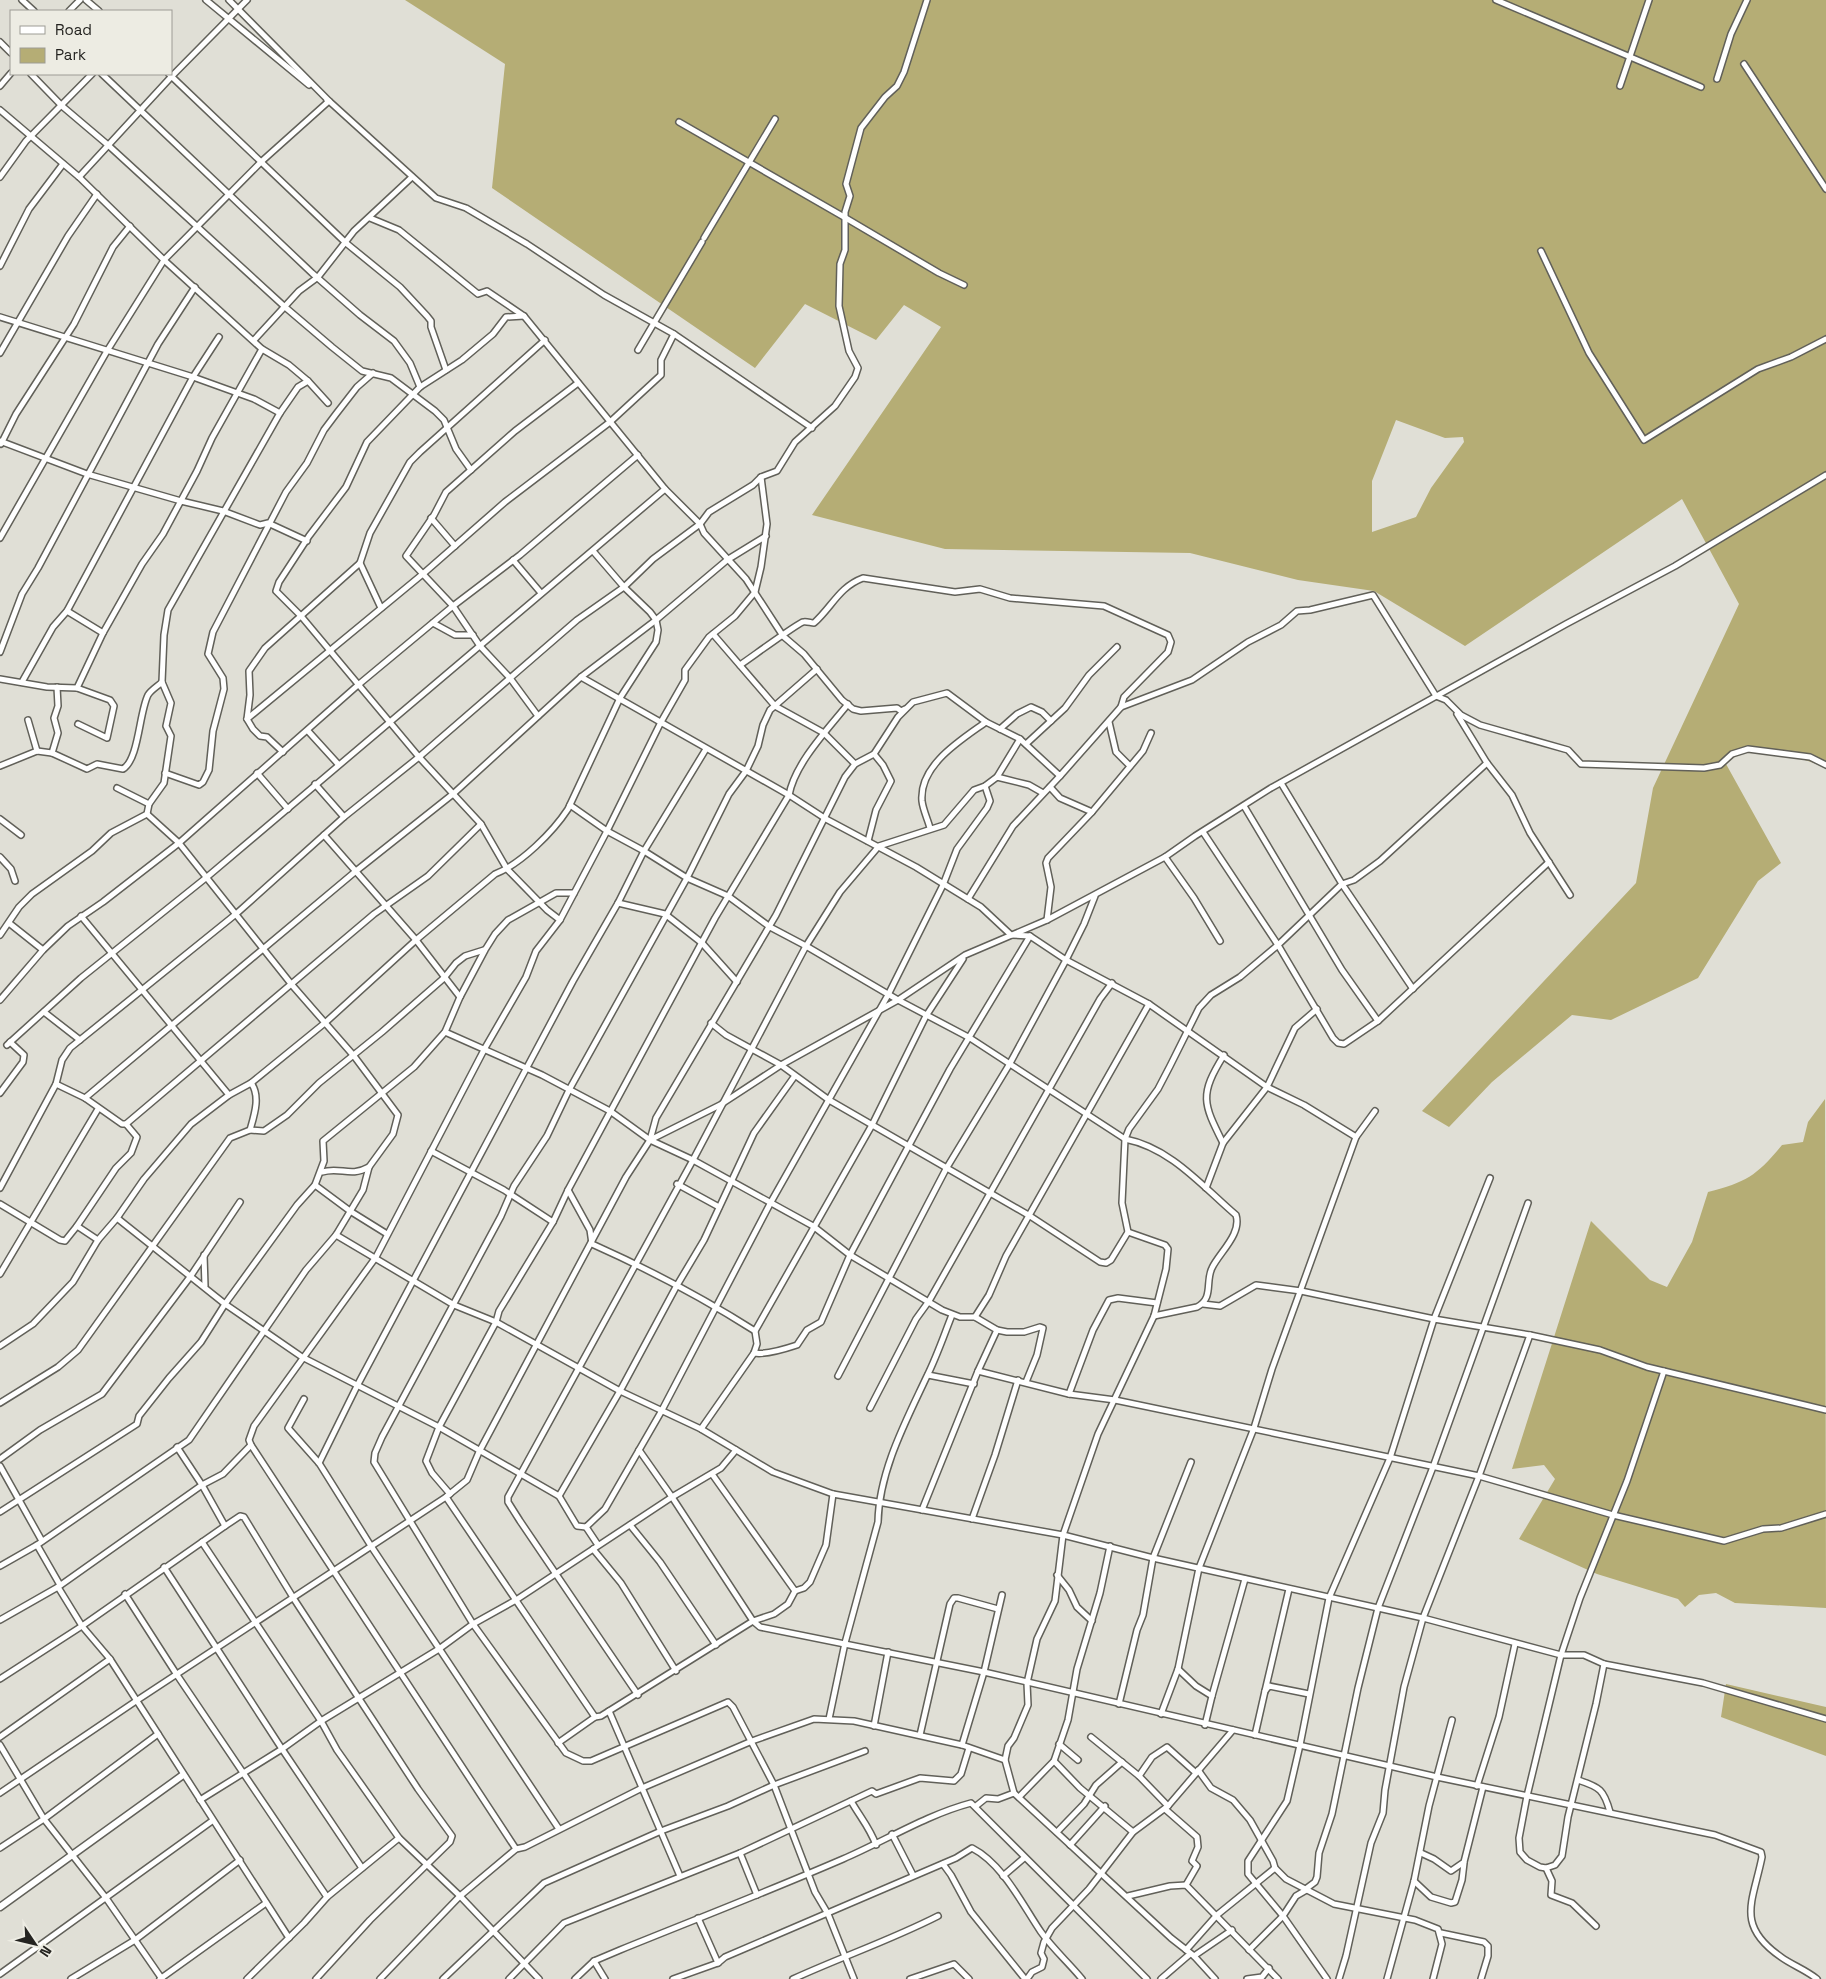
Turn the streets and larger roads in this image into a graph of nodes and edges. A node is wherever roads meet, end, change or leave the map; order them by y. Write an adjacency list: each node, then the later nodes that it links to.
1 (22, 0): 12 (street)
2 (80, 0): 13 (street)
3 (86, 0): 14 (street)
4 (206, 0): 29 (street)
5 (229, 0): 11 (street)
6 (247, 0): 11 (street)
7 (927, 0): 46 (street)
8 (1496, 0): 17 (street)
9 (1650, 0): 17 (street)
10 (1747, 0): 25 (street)
11 (240, 9): 20 (street); 29 (street)
12 (33, 10)
13 (70, 10)
14 (98, 10)
15 (0, 42): 16 (street)
16 (10, 52)
17 (1630, 57): 27 (street); 28 (street)
18 (1744, 64): 43 (street)
19 (10, 73): 26 (street)
20 (172, 73)
21 (32, 75): 30 (street)
22 (91, 75): 30 (street)
23 (103, 75): 32 (street)
24 (170, 75): 32 (street); 37 (street)
25 (1717, 79)
26 (0, 86)
27 (1620, 86)
28 (1701, 87)
29 (329, 101): 37 (street); 42 (street)
30 (62, 106): 35 (street); 36 (street)
31 (0, 110): 35 (street)
32 (141, 110): 36 (street); 45 (street)
33 (775, 118): 38 (street)
34 (679, 122): 38 (street)
35 (31, 137): 39 (street); 40 (street)
36 (108, 145): 41 (street); 49 (street)
37 (262, 162): 45 (street); 50 (street)
38 (749, 162): 46 (street); 61 (street)
39 (63, 164): 41 (street); 53 (street)
40 (0, 177)
41 (79, 177): 44 (street)
42 (412, 177): 47 (street); 61 (street)
43 (1826, 189)
44 (97, 194): 48 (street); 60 (street)
45 (231, 195): 49 (street); 54 (street)
46 (844, 216): 55 (street); 84 (street)
47 (370, 218): 50 (street); 58 (street)
48 (130, 226): 52 (street); 64 (street)
49 (198, 227): 52 (street); 57 (street)
50 (346, 242): 54 (street); 73 (street)
51 (1541, 251): 65 (street)
52 (164, 260): 56 (street); 70 (street)
53 (0, 266)
54 (318, 277): 57 (street); 78 (street)
55 (964, 285)
56 (195, 287): 66 (street); 72 (street)
57 (284, 307): 66 (street); 74 (street)
58 (524, 316): 67 (street); 73 (street)
59 (0, 317): 60 (street)
60 (19, 323): 64 (street); 71 (street)
61 (654, 323): 62 (street); 69 (street)
62 (674, 334): 83 (street); 84 (street)
63 (219, 337): 75 (street)
64 (67, 338): 70 (street); 86 (street)
65 (1826, 339)
66 (254, 340): 68 (street)
67 (545, 340): 77 (street); 85 (street)
68 (262, 349): 76 (street); 79 (street)
69 (638, 350)
70 (107, 351): 72 (street); 88 (street)
71 (0, 353)
72 (148, 364): 75 (street); 90 (street)
73 (446, 370): 78 (street)
74 (373, 373): 80 (street); 98 (street)
75 (193, 378): 79 (street); 93 (street)
76 (308, 381): 81 (street); 82 (street)
77 (578, 383): 83 (street); 89 (street)
78 (420, 386): 80 (street)
79 (239, 393): 82 (street); 95 (street)
80 (414, 393): 85 (street); 102 (street)
81 (328, 403)
82 (280, 412): 96 (street)
83 (610, 422): 87 (street); 103 (street)
84 (812, 428): 92 (street)
85 (447, 429): 89 (street); 107 (street)
86 (1, 443): 88 (street)
87 (638, 454): 94 (street); 105 (street)
88 (45, 458): 90 (street); 101 (street)
89 (471, 470): 97 (street)
90 (87, 474): 93 (street); 125 (street)
91 (1826, 475): 136 (street)
92 (760, 477): 99 (street); 100 (street)
93 (136, 487): 95 (street); 114 (street)
94 (665, 489): 99 (street); 104 (street)
95 (181, 501): 96 (street); 118 (street)
96 (223, 511): 98 (street); 132 (street)
97 (431, 518): 103 (street); 108 (street)
98 (268, 523): 102 (street); 171 (street)
99 (700, 524): 106 (street); 109 (street)
100 (766, 536): 106 (street); 110 (street)
101 (0, 538)
102 (307, 541): 115 (street)
103 (455, 546): 108 (street)
104 (593, 551): 109 (street); 111 (street)
105 (513, 560): 111 (street); 112 (street)
106 (727, 560): 110 (street); 116 (street)
107 (360, 563): 113 (street); 115 (street)
108 (424, 573): 112 (street); 113 (street)
109 (624, 587): 116 (street); 130 (street)
110 (755, 592): 119 (street); 121 (street)
111 (541, 593): 122 (street)
112 (453, 606): 117 (street); 120 (street)
113 (381, 608): 124 (street)
114 (67, 611): 118 (street); 131 (street)
115 (301, 616): 124 (street); 144 (street)
116 (656, 620): 128 (street); 137 (street)
117 (432, 623): 120 (street); 133 (street)
118 (103, 633): 135 (street)
119 (713, 634): 126 (street); 148 (street)
120 (473, 635): 122 (street)
121 (783, 636): 126 (street); 127 (street); 142 (street)
122 (480, 646): 130 (street); 147 (street)
123 (1117, 647): 146 (street)
124 (328, 650): 133 (street); 144 (street)
125 (0, 652)
126 (740, 665): 141 (street)
127 (816, 669): 140 (street); 141 (street)
128 (581, 677): 137 (street); 143 (street)
129 (0, 678): 131 (street)
130 (510, 678): 143 (street); 163 (street)
131 (22, 682): 134 (street)
132 (162, 682): 161 (street); 171 (street)
133 (358, 685): 147 (street); 153 (street)
134 (57, 687): 135 (street); 161 (street)
135 (77, 688): 151 (street)
136 (1436, 696): 138 (street); 142 (street); 175 (street)
137 (620, 698): 148 (street); 184 (street)
138 (1446, 700): 164 (street); 167 (street)
139 (913, 702): 140 (street); 149 (street); 162 (street)
140 (848, 704): 154 (street)
141 (776, 706): 154 (street); 170 (street)
142 (1121, 708): 150 (street)
143 (538, 716): 180 (street)
144 (247, 719): 160 (street)
145 (28, 720): 159 (street)
146 (1051, 721): 152 (street); 157 (street)
147 (389, 722): 163 (street); 165 (street)
148 (661, 722): 158 (street); 194 (street)
149 (986, 722): 152 (street); 193 (street)
150 (1109, 722): 169 (street); 173 (street)
151 (78, 724)
152 (1000, 729): 156 (street)
153 (308, 731): 160 (street); 165 (street)
154 (824, 733): 166 (street); 182 (street)
155 (1151, 733): 169 (street)
156 (1020, 739): 157 (street); 174 (street)
157 (1026, 744): 173 (street)
158 (706, 749): 170 (street); 201 (street)
159 (37, 752): 161 (street); 168 (street)
160 (283, 752): 172 (street)
161 (52, 753)
162 (874, 754): 166 (street); 198 (street)
163 (419, 757): 180 (street); 189 (street)
164 (1487, 763): 204 (street); 210 (street)
165 (338, 764): 176 (street)
166 (854, 764): 191 (street)
167 (1826, 765)
168 (0, 766)
169 (1130, 766): 187 (street)
170 (746, 770): 182 (street); 208 (street)
171 (165, 773): 183 (street)
172 (256, 773): 186 (street); 199 (street)
173 (1060, 776): 178 (street)
174 (998, 778): 177 (street); 181 (street)
175 (1281, 783): 185 (street); 210 (street)
176 (315, 784): 186 (street); 189 (street)
177 (985, 786): 193 (street); 211 (street)
178 (1050, 787): 181 (street); 187 (street)
179 (117, 788): 183 (street)
180 (453, 794): 192 (street); 206 (street)
181 (1044, 794): 216 (street)
182 (789, 795): 191 (street); 214 (street)
183 (149, 804): 188 (street)
184 (570, 805): 194 (street); 205 (street)
185 (1244, 806): 195 (street); 220 (street)
186 (288, 810): 207 (street)
187 (1092, 812): 225 (street)
188 (147, 814): 199 (street); 226 (street)
189 (344, 818): 197 (street)
190 (0, 819): 196 (street)
191 (826, 819): 198 (street); 227 (street)
192 (481, 824): 205 (street); 219 (street)
193 (930, 828): 200 (street)
194 (607, 831): 201 (street); 212 (street)
195 (1203, 832): 203 (street); 234 (street)
196 (20, 835)
197 (324, 835): 206 (street); 221 (street)
198 (868, 841): 200 (street)
199 (179, 843): 207 (street); 223 (street)
200 (879, 846): 211 (street); 235 (street)
201 (644, 850): 208 (street); 218 (street)
202 (0, 857): 209 (street)
203 (1165, 857): 215 (street); 232 (street)
204 (1549, 862): 213 (street); 247 (street)
205 (507, 869): 217 (street); 231 (street)
206 (356, 871): 219 (street); 236 (street)
207 (206, 877): 221 (street); 239 (street)
208 (687, 878): 214 (street); 222 (street)
209 (15, 881)
210 (1342, 884): 220 (street); 247 (street)
211 (943, 885): 216 (street); 248 (street)
212 (574, 892): 217 (street); 224 (street)
213 (1570, 895)
214 (728, 896): 227 (street); 233 (street)
215 (1095, 896): 225 (street); 241 (street)
216 (968, 899): 229 (street)
217 (539, 902): 224 (street); 238 (street)
218 (618, 903): 222 (street); 272 (street)
219 (386, 906): 231 (street); 245 (street)
220 (1310, 913): 234 (street); 257 (street)
221 (236, 914): 236 (street); 246 (street)
222 (665, 914): 233 (street); 277 (street)
223 (81, 916): 237 (street); 239 (street)
224 (560, 920): 265 (street)
225 (1047, 920): 229 (street)
226 (9, 923): 228 (street); 237 (street)
227 (770, 927): 235 (street); 243 (street)
228 (0, 935)
229 (1011, 935): 230 (street); 240 (street)
230 (1030, 936): 241 (street); 263 (street)
231 (416, 940): 242 (street); 258 (street)
232 (1220, 941)
233 (702, 943): 243 (street); 286 (street)
234 (1278, 945): 253 (street); 261 (street)
235 (806, 946): 248 (street); 266 (street)
236 (263, 949): 245 (street); 260 (street)
237 (44, 950): 250 (street)
238 (484, 950): 242 (street); 249 (street)
239 (111, 953): 246 (street); 254 (street)
240 (965, 955): 251 (street); 256 (street)
241 (1066, 960): 244 (street); 270 (street)
242 (444, 978): 249 (street); 268 (street)
243 (737, 982): 259 (street)
244 (1112, 983): 252 (street); 278 (street)
245 (292, 985): 258 (street); 269 (street)
246 (141, 988): 260 (street); 264 (street)
247 (1412, 989): 257 (street)
248 (888, 995): 251 (street); 255 (street)
249 (460, 997): 262 (street)
250 (0, 1000)
251 (898, 1000): 255 (street); 256 (street)
252 (1149, 1004): 261 (street); 288 (street)
253 (1317, 1009): 257 (street); 276 (street)
254 (44, 1012): 264 (street); 279 (street)
255 (876, 1013): 271 (street); 283 (street)
256 (926, 1016): 263 (street); 290 (street)
257 (1378, 1021)
258 (326, 1022): 268 (street); 274 (street)
259 (711, 1023): 266 (street); 294 (street)
260 (172, 1025): 269 (street); 282 (street)
261 (1188, 1029): 267 (street); 293 (street)
262 (446, 1032): 265 (street); 280 (street)
263 (970, 1038): 270 (street); 296 (street)
264 (80, 1040): 275 (street)
265 (486, 1048): 272 (street); 297 (street)
266 (751, 1050): 271 (street); 284 (street)
267 (1224, 1055): 276 (street); 295 (street)
268 (354, 1056): 280 (street); 291 (street)
269 (201, 1060): 281 (street); 289 (street)
270 (1009, 1064): 278 (street); 300 (street)
271 (781, 1065): 273 (street); 284 (street)
272 (527, 1069): 277 (street); 302 (street)
273 (794, 1077): 283 (street); 304 (street)
274 (251, 1083): 281 (street); 291 (street)
275 (56, 1084): 282 (street); 307 (street)
276 (1267, 1087): 292 (street); 295 (street)
277 (569, 1090): 286 (street); 311 (street)
278 (1050, 1090): 288 (street); 310 (street)
279 (0, 1093)
280 (382, 1094): 299 (street); 301 (street)
281 (229, 1095): 319 (street)
282 (85, 1098): 285 (street)
283 (829, 1100): 290 (street); 313 (street)
284 (720, 1106): 294 (street); 298 (street)
285 (98, 1109): 289 (street); 320 (street)
286 (610, 1111): 294 (street); 309 (street)
287 (1375, 1111): 292 (street)
288 (1088, 1113): 293 (street); 318 (street)
289 (126, 1124): 322 (street)
290 (872, 1125): 296 (street); 323 (street)
291 (250, 1130): 329 (street)
292 (1356, 1137): 340 (street)
293 (1125, 1139): 308 (street); 324 (street)
294 (650, 1140): 298 (street); 328 (street)
295 (1223, 1143): 308 (street)
296 (909, 1147): 300 (street); 331 (street)
297 (431, 1151): 302 (street); 325 (street)
298 (693, 1160): 304 (street); 305 (street)
299 (369, 1167): 301 (street); 317 (street)
300 (946, 1169): 310 (street); 336 (street)
301 (322, 1172): 306 (street)
302 (472, 1174): 311 (street); 337 (street)
303 (1490, 1178): 350 (street)
304 (733, 1182): 313 (street); 316 (street)
305 (677, 1184): 316 (street); 333 (street)
306 (315, 1185): 317 (street); 343 (street)
307 (0, 1188)
308 (1206, 1188): 344 (street)
309 (568, 1190): 321 (street); 328 (street)
310 (990, 1192): 318 (street); 341 (street)
311 (510, 1196): 321 (street); 345 (street)
312 (240, 1202): 330 (street)
313 (771, 1202): 323 (street); 346 (street)
314 (1528, 1203): 352 (street)
315 (0, 1204): 320 (street)
316 (719, 1207): 339 (street)
317 (350, 1211): 325 (street); 326 (street)
318 (1030, 1216): 324 (street); 349 (street)
319 (117, 1218): 327 (street); 329 (street)
320 (31, 1222): 322 (street); 334 (street)
321 (553, 1222): 351 (street)
322 (77, 1226): 327 (street)
323 (813, 1226): 331 (street); 354 (street)
324 (1128, 1232): 342 (street)
325 (387, 1234): 332 (street)
326 (336, 1235): 332 (street); 355 (street)
327 (98, 1240): 358 (street)
328 (592, 1244): 333 (street); 357 (street)
329 (151, 1246): 335 (street); 374 (street)
330 (204, 1255): 335 (street); 338 (street)
331 (850, 1255): 336 (street); 359 (street)
332 (376, 1257): 337 (street); 360 (street)
333 (636, 1264): 339 (street); 361 (street)
334 (0, 1274)
335 (190, 1277): 338 (street); 388 (street)
336 (889, 1277): 341 (street); 365 (street)
337 (414, 1281): 345 (street); 369 (street)
338 (205, 1286): 343 (street)
339 (676, 1287): 346 (street); 370 (street)
340 (1301, 1291): 344 (street); 350 (street); 380 (street)
341 (929, 1301): 347 (street); 376 (street)
342 (1157, 1302): 348 (street); 371 (street)
343 (225, 1304): 355 (street); 401 (street)
344 (1203, 1304): 348 (street)
345 (454, 1305): 351 (street); 375 (street)
346 (716, 1306): 354 (street); 378 (street)
347 (952, 1315): 349 (street); 364 (street)
348 (1154, 1316): 373 (street)
349 (975, 1318): 353 (street)
350 (1434, 1319): 352 (street); 387 (street)
351 (496, 1322): 357 (street); 379 (street)
352 (1484, 1328): 356 (street); 392 (street)
353 (997, 1330): 362 (street); 367 (street)
354 (755, 1331): 359 (street)
355 (264, 1332): 360 (street); 383 (street)
356 (1530, 1335): 363 (street); 395 (street)
357 (537, 1345): 361 (street); 386 (street)
358 (0, 1346)
359 (754, 1353): 381 (street)
360 (302, 1357): 369 (street); 382 (street)
361 (578, 1369): 370 (street); 393 (street)
362 (978, 1371): 366 (street); 368 (street)
363 (1664, 1371): 377 (street); 406 (street)
364 (928, 1375): 368 (street); 402 (street)
365 (838, 1376)
366 (1018, 1380): 367 (street); 407 (street)
367 (1026, 1382): 371 (street)
368 (974, 1384): 403 (street)
369 (357, 1386): 375 (street); 390 (street)
370 (620, 1391): 378 (street); 399 (street)
371 (1069, 1394): 373 (street)
372 (304, 1399): 390 (street)
373 (1115, 1400): 380 (street); 412 (street)
374 (0, 1403)
375 (398, 1408): 379 (street); 408 (street)
376 (870, 1408)
377 (1826, 1410)
378 (661, 1412): 381 (street); 384 (street)
379 (439, 1427): 386 (street); 398 (street)
380 (1254, 1428): 387 (street); 421 (street)
381 (701, 1429): 385 (street)
382 (251, 1445): 396 (street); 422 (street)
383 (177, 1447): 396 (street); 414 (street)
384 (638, 1450): 400 (street); 411 (street)
385 (736, 1450): 394 (street); 397 (street)
386 (479, 1452): 393 (street); 398 (street)
387 (1390, 1458): 392 (street); 431 (street)
388 (0, 1459)
389 (1190, 1462): 418 (street)
390 (319, 1463): 415 (street)
391 (0, 1466): 401 (street)
392 (1433, 1467): 395 (street); 434 (street)
393 (522, 1473): 399 (street); 423 (street)
394 (712, 1474): 400 (street); 428 (street)
395 (1479, 1476): 406 (street); 436 (street)
396 (202, 1485): 410 (street); 426 (street)
397 (833, 1494): 402 (street); 428 (street)
398 (448, 1495): 408 (street); 433 (street)
399 (559, 1496): 411 (street)
400 (672, 1497): 409 (street); 438 (street)
401 (21, 1500): 404 (street); 414 (street)
402 (878, 1501): 403 (street); 443 (street)
403 (922, 1510): 407 (street)
404 (0, 1512)
405 (1826, 1514): 406 (street)
406 (1612, 1515): 449 (street)
407 (972, 1519): 412 (street)
408 (409, 1520): 415 (street); 441 (street)
409 (630, 1525): 417 (street); 445 (street)
410 (225, 1526): 413 (street); 432 (street)
411 (586, 1527): 417 (street)
412 (1063, 1535): 416 (street); 424 (street)
413 (202, 1542): 420 (street); 440 (street)
414 (40, 1543): 419 (street); 426 (street)
415 (370, 1546): 422 (street); 447 (street)
416 (1110, 1546): 418 (street); 439 (street)
417 (596, 1547): 423 (street); 454 (street)
418 (1153, 1558): 421 (street); 467 (street)
419 (0, 1566)
420 (164, 1567): 429 (street); 446 (street)
421 (1199, 1568): 425 (street); 453 (street)
422 (333, 1572): 432 (street); 456 (street)
423 (555, 1573): 433 (street); 463 (street)
424 (1056, 1575): 439 (street); 459 (street)
425 (1245, 1579): 427 (street); 464 (street)
426 (59, 1586): 437 (street); 442 (street)
427 (1289, 1589): 431 (street); 460 (street)
428 (795, 1592): 438 (street)
429 (125, 1594): 442 (street); 457 (street)
430 (1002, 1595): 435 (street)
431 (1329, 1598): 434 (street); 462 (street)
432 (294, 1599): 440 (street); 465 (street)
433 (516, 1600): 441 (street); 470 (street)
434 (1378, 1608): 436 (street); 493 (street)
435 (998, 1609): 451 (street); 455 (street)
436 (1423, 1618): 444 (street); 498 (street)
437 (0, 1620)
438 (753, 1621): 443 (street); 445 (street)
439 (1092, 1621): 461 (street)
440 (255, 1624): 446 (street); 474 (street)
441 (473, 1624): 447 (street); 484 (street)
442 (82, 1626): 450 (street); 458 (street)
443 (845, 1643): 448 (street); 471 (street)
444 (1515, 1644): 449 (street); 507 (street)
445 (716, 1646): 454 (street)
446 (216, 1649): 457 (street); 491 (street)
447 (439, 1649): 456 (street); 524 (street)
448 (888, 1652): 451 (street); 476 (street)
449 (1561, 1655): 452 (street); 513 (street)
450 (110, 1659): 466 (street); 481 (street)
451 (938, 1662): 455 (street); 479 (street)
452 (1604, 1664): 472 (street); 505 (street)
453 (1178, 1669): 464 (street); 469 (street)
454 (676, 1671): 463 (street)
455 (984, 1672): 459 (street); 487 (street)
456 (399, 1673): 465 (street); 535 (street)
457 (176, 1675): 466 (street); 500 (street)
458 (0, 1679)
459 (1028, 1683): 461 (street); 494 (street)
460 (1265, 1691): 462 (street); 480 (street)
461 (1072, 1692): 467 (street); 485 (street)
462 (1309, 1694): 488 (street)
463 (638, 1695): 468 (street)
464 (1212, 1696): 475 (street)
465 (359, 1698): 474 (street); 542 (street)
466 (136, 1701): 478 (street); 504 (street)
467 (1118, 1704): 469 (street)
468 (609, 1711): 470 (street); 489 (street)
469 (1161, 1714): 475 (street)
470 (595, 1717): 484 (street)
471 (829, 1719): 476 (street); 483 (street)
472 (1826, 1719)
473 (1452, 1720): 503 (street)
474 (321, 1721): 491 (street); 530 (street)
475 (1205, 1725): 477 (street)
476 (874, 1726): 479 (street)
477 (1233, 1730): 480 (street); 499 (street)
478 (158, 1734): 501 (street); 522 (street)
479 (920, 1735): 487 (street)
480 (1255, 1735): 488 (street)
481 (0, 1737)
482 (1091, 1737): 497 (street)
483 (752, 1741): 489 (street); 506 (street); 508 (street)
484 (558, 1743): 489 (street)
485 (1059, 1744): 495 (street); 496 (street)
486 (0, 1745): 504 (street)
487 (962, 1745): 490 (street)
488 (1300, 1745): 493 (street); 531 (street)
489 (625, 1746): 508 (street)
490 (969, 1748): 494 (street); 516 (street)
491 (282, 1749): 500 (street); 544 (street)
492 (865, 1751): 506 (street)
493 (1344, 1756): 498 (street); 555 (street)
494 (1005, 1760): 511 (street)
495 (1078, 1760)
496 (1054, 1761): 512 (street); 514 (street)
497 (1122, 1762): 502 (street); 512 (street)
498 (1390, 1766): 503 (street); 564 (street)
499 (1197, 1772): 502 (street); 520 (street); 531 (street)
500 (243, 1774): 515 (street); 559 (street)
501 (183, 1775): 515 (street); 538 (street)
502 (1139, 1776): 520 (street)
503 (1437, 1777): 507 (street); 537 (street)
504 (20, 1780): 510 (street); 522 (street)
505 (1578, 1780): 517 (street); 521 (street)
506 (774, 1785): 525 (street); 526 (street)
507 (1476, 1786): 509 (street)
508 (642, 1788): 524 (street); 526 (street)
509 (1483, 1788): 513 (street); 541 (street)
510 (0, 1793)
511 (1014, 1793): 514 (street); 518 (street)
512 (1090, 1794): 519 (street); 527 (street)
513 (1527, 1796): 517 (street); 546 (street)
514 (1019, 1797): 527 (street)
515 (200, 1800): 523 (street)
516 (851, 1801): 525 (street); 532 (street)
517 (1571, 1804): 521 (street); 546 (street)
518 (976, 1806): 529 (street); 539 (street)
519 (1104, 1806): 528 (street); 533 (street)
520 (1166, 1808): 528 (street); 554 (street)
521 (1610, 1812): 613 (street)
522 (44, 1818): 534 (street); 538 (street)
523 (212, 1821): 540 (street); 560 (street)
524 (559, 1828): 535 (street)
525 (792, 1830): 536 (street); 548 (street)
526 (661, 1831): 550 (street); 573 (street)
527 (1057, 1832): 533 (street)
528 (1133, 1832): 547 (street)
529 (892, 1834): 532 (street); 549 (street)
530 (399, 1838): 542 (street); 544 (street)
531 (1262, 1841): 545 (street); 553 (street)
532 (876, 1845): 548 (street)
533 (1070, 1845): 547 (street)
534 (0, 1848)
535 (516, 1849): 557 (street)
536 (740, 1853): 550 (street); 556 (street)
537 (1421, 1853): 541 (street); 552 (street)
538 (73, 1856): 560 (street); 562 (street)
539 (1024, 1858): 551 (street); 563 (street)
540 (240, 1860): 561 (street); 577 (street)
541 (1464, 1862): 552 (street)
542 (427, 1864): 557 (street); 589 (street)
543 (943, 1864): 549 (street); 551 (street); 601 (street)
544 (362, 1868): 559 (street)
545 (1275, 1868): 553 (street); 555 (street)
546 (1546, 1868): 571 (street)
547 (1101, 1872): 558 (street); 563 (street)
548 (808, 1874): 556 (street); 565 (street)
549 (913, 1875): 565 (street)
550 (680, 1876): 582 (street)
551 (1003, 1876): 575 (street)
552 (1414, 1881): 570 (street)
553 (1256, 1882): 566 (street); 568 (street)
554 (1186, 1885): 558 (street); 566 (street)
555 (1308, 1889): 564 (street); 568 (street)
556 (757, 1895): 569 (street)
557 (460, 1896): 573 (street); 590 (street)
558 (1128, 1896): 579 (street)
559 (327, 1897): 576 (street)
560 (106, 1898): 577 (street); 585 (street)
561 (266, 1903): 576 (street); 587 (street)
562 (0, 1906)
563 (1072, 1906): 575 (street); 603 (street)
564 (1356, 1908): 570 (street); 609 (street)
565 (828, 1914): 580 (street); 583 (street)
566 (1217, 1915): 572 (street); 579 (street)
567 (938, 1916): 580 (street)
568 (1283, 1916): 578 (street); 608 (street)
569 (698, 1918): 581 (street); 583 (street)
570 (1404, 1918): 574 (street); 610 (street)
571 (1596, 1926)
572 (1232, 1930): 578 (street); 579 (street)
573 (495, 1931): 582 (street); 591 (street)
574 (1441, 1933): 611 (street); 612 (street)
575 (1045, 1937): 601 (street); 602 (street)
576 (289, 1938): 588 (street)
577 (135, 1940): 586 (street); 587 (street)
578 (1249, 1950): 584 (street)
579 (1190, 1953): 604 (street); 605 (street)
580 (843, 1956): 597 (street); 598 (street)
581 (594, 1961): 594 (street); 595 (street)
582 (524, 1963): 592 (street); 593 (street)
583 (718, 1963): 596 (street)
584 (1268, 1968): 606 (street); 607 (street)
585 (0, 1974)
586 (71, 1979)
587 (161, 1979)
588 (247, 1979)
589 (316, 1979)
590 (380, 1979)
591 (443, 1979)
592 (509, 1979)
593 (539, 1979)
594 (576, 1979)
595 (605, 1979)
596 (673, 1979)
597 (793, 1979)
598 (854, 1979)
599 (910, 1979): 600 (street)
600 (970, 1979)
601 (1026, 1979)
602 (1082, 1979)
603 (1147, 1979)
604 (1161, 1979)
605 (1215, 1979)
606 (1247, 1979)
607 (1278, 1979)
608 (1327, 1979)
609 (1339, 1979)
610 (1387, 1979)
611 (1433, 1979)
612 (1481, 1979)
613 (1817, 1979)

